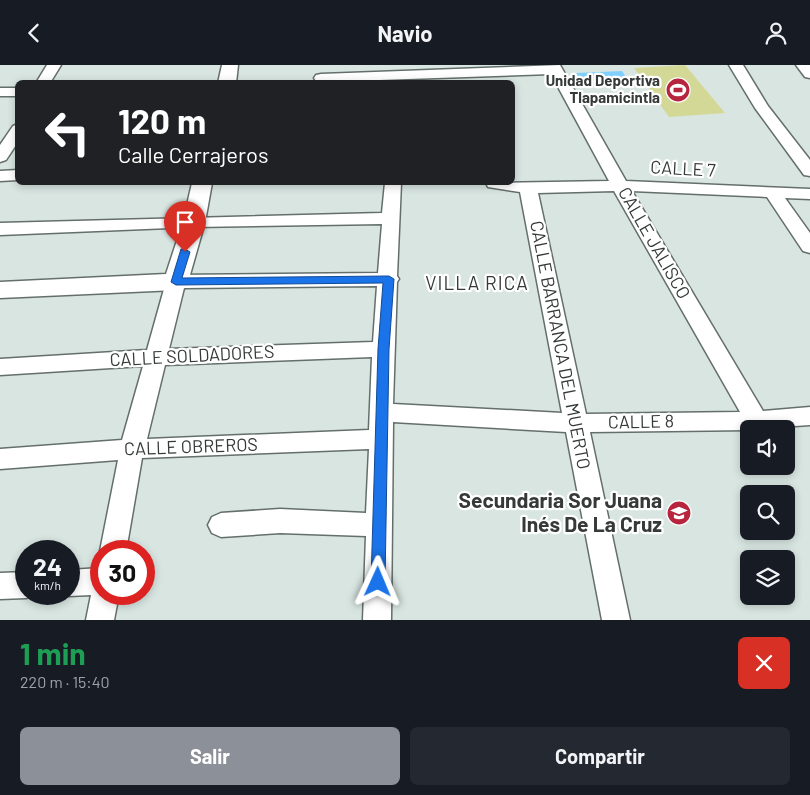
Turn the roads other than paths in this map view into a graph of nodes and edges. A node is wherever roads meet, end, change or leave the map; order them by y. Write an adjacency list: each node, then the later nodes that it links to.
1 (54, 65): 9 (street)
2 (230, 65): 10 (street)
3 (736, 65): 17 (street)
4 (803, 65): 7 (street)
5 (554, 67): 6 (street); 23 (street, CALLE JALISCO)
6 (449, 73): 8 (street)
7 (810, 74)
8 (321, 75)
9 (45, 80)
10 (228, 80)
11 (0, 92): 12 (street)
12 (15, 92)
13 (15, 130): 14 (street)
14 (0, 131)
15 (15, 133): 16 (street)
16 (0, 157)
17 (810, 171)
18 (0, 175): 19 (street)
19 (15, 175)
20 (202, 185): 28 (street)
21 (393, 185): 27 (street)
22 (501, 185): 24 (street, CALLE 7)
23 (620, 186): 24 (street, CALLE 7); 25 (street, CALLE 7); 39 (street, CALLE JALISCO)
24 (528, 188): 42 (street, CALLE BARRANCA DEL MUERTO)
25 (773, 193): 26 (street, CALLE 7); 30 (street)
26 (810, 194)
27 (392, 218): 28 (street); 31 (street)
28 (194, 221): 29 (street); 32 (street)
29 (0, 229)
30 (810, 247)
31 (389, 279): 32 (street); 34 (street)
32 (176, 282): 33 (street); 35 (street)
33 (0, 290)
34 (383, 349): 35 (street, CALLE SOLDADORES); 37 (street)
35 (157, 357): 36 (street, CALLE SOLDADORES); 44 (street)
36 (0, 367)
37 (382, 412): 42 (street, CALLE 8); 43 (street)
38 (810, 416): 40 (street, CALLE 8)
39 (756, 420)
40 (768, 420)
41 (740, 421): 42 (street, CALLE 8)
42 (576, 423): 54 (street, CALLE BARRANCA DEL MUERTO)
43 (382, 439): 44 (street, CALLE OBREROS); 47 (street)
44 (132, 449): 45 (street, CALLE OBREROS); 48 (street)
45 (0, 459)
46 (220, 525): 47 (street)
47 (379, 525): 53 (street)
48 (115, 540)
49 (15, 585): 50 (street)
50 (0, 586)
51 (103, 605): 52 (street)
52 (100, 620)
53 (377, 620)
54 (616, 620)

